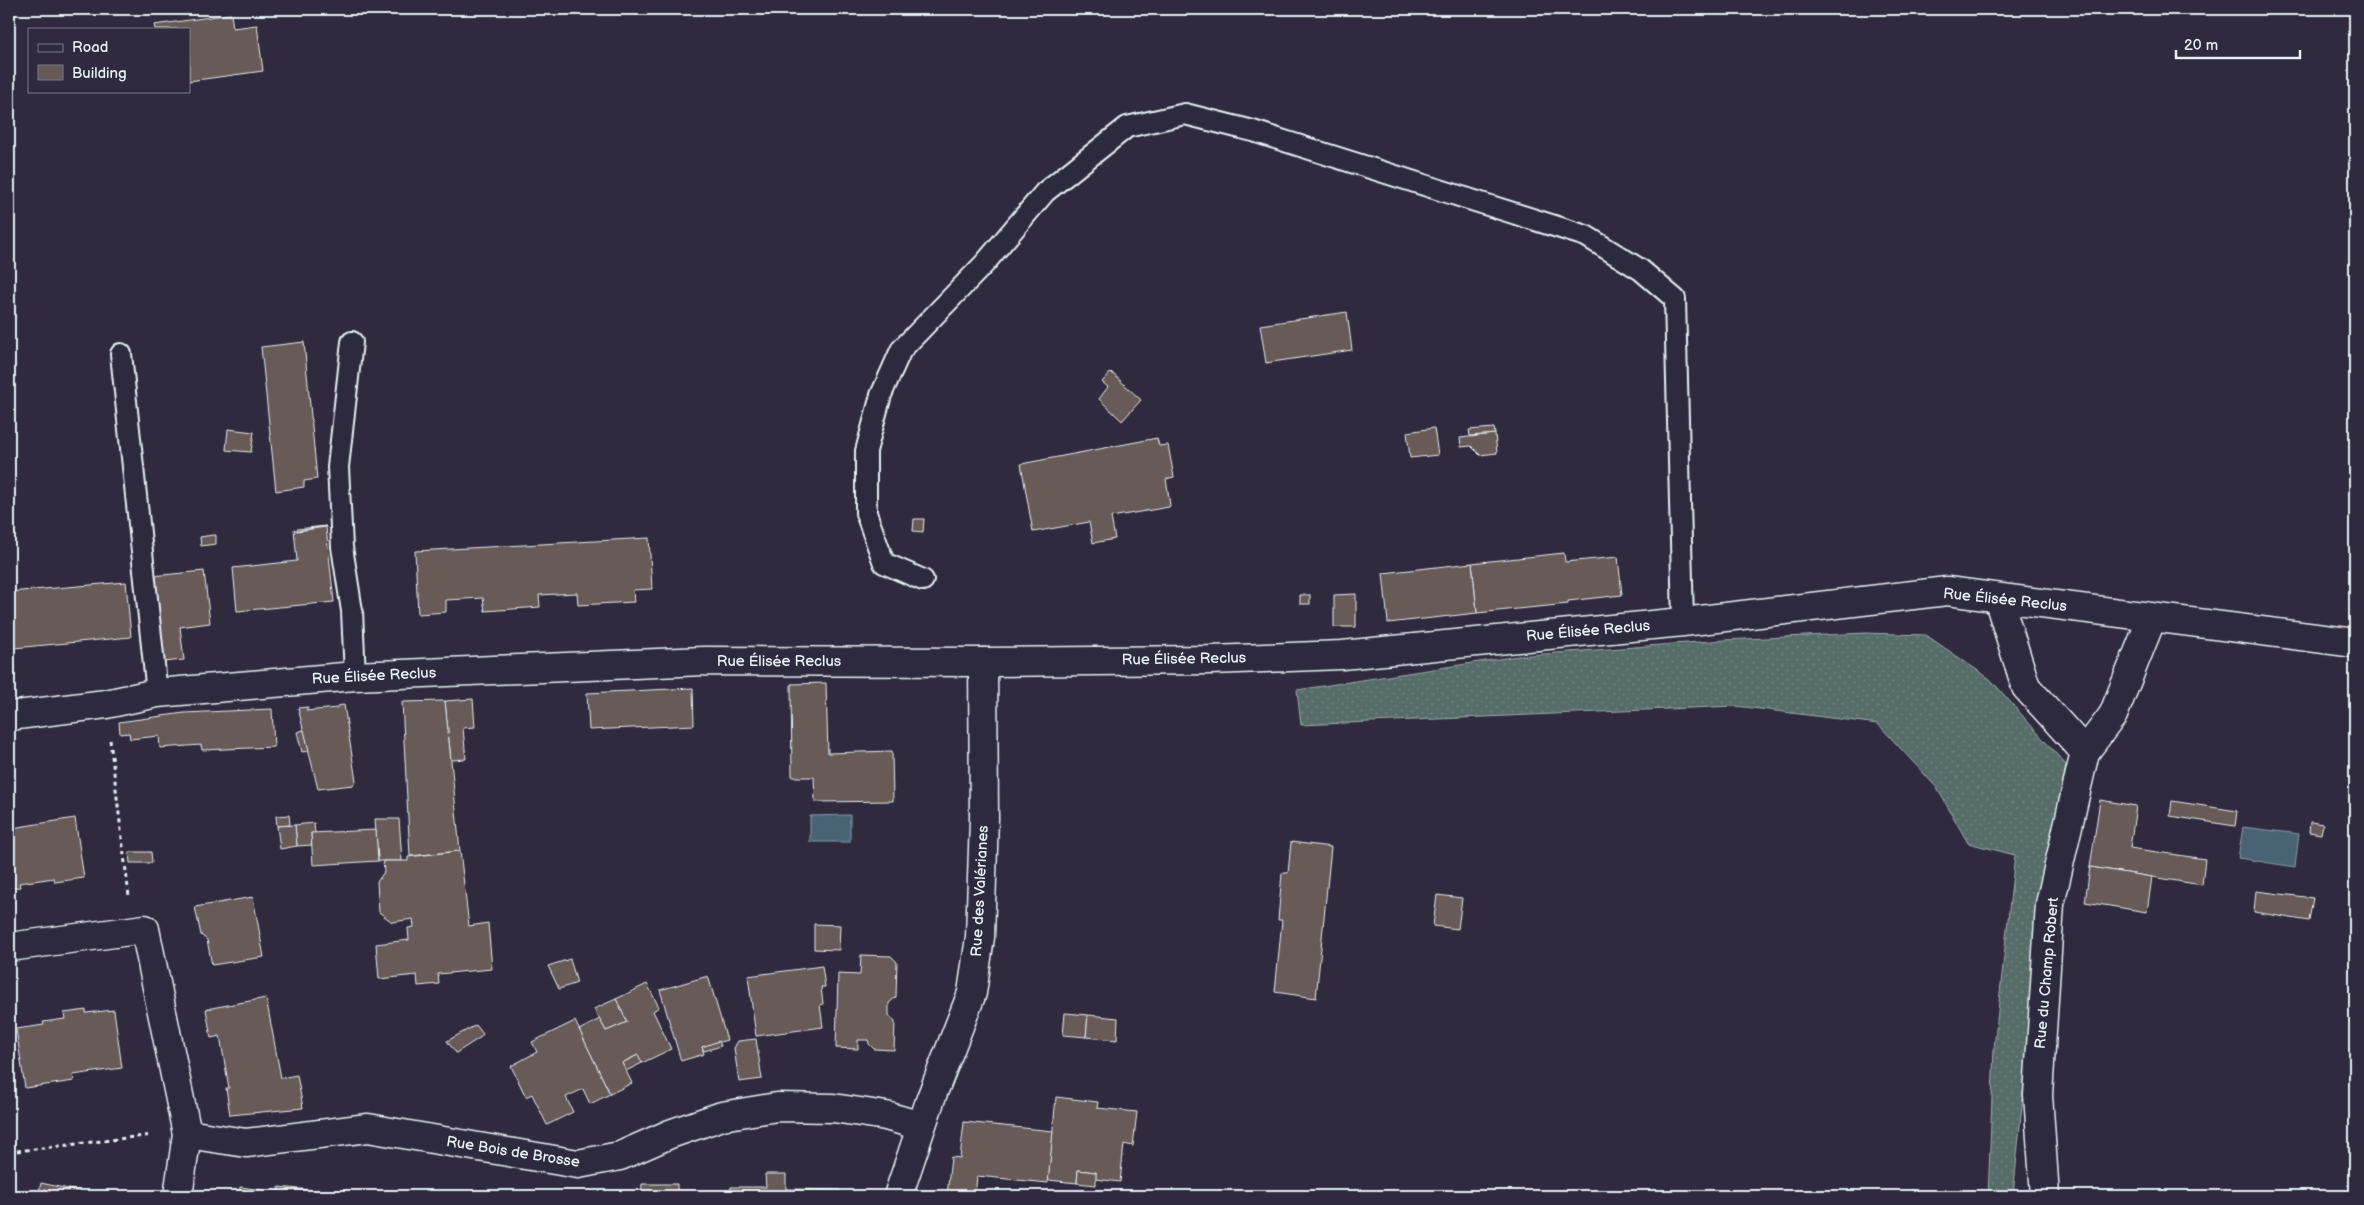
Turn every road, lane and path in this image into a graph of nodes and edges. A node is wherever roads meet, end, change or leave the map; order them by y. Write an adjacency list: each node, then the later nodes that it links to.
1 (352, 342): 9 (lane)
2 (121, 354): 10 (lane)
3 (923, 580): 6 (lane)
4 (1998, 598): 5 (street, Rue Élisée Reclus); 6 (street, Rue Élisée Reclus); 13 (street)
5 (2152, 618): 7 (street, Rue Élisée Reclus); 13 (street, Rue du Champ Robert)
6 (1683, 622): 8 (street, Rue Élisée Reclus)
7 (2355, 643)
8 (983, 662): 9 (street, Rue Élisée Reclus); 16 (street, Rue des Valérianes)
9 (355, 676): 10 (street, Rue Élisée Reclus)
10 (157, 693): 11 (street, Rue Élisée Reclus)
11 (106, 704): 12 (street, Rue Élisée Reclus); 14 (path)
12 (9, 716)
13 (2085, 752): 21 (street, Rue du Champ Robert)
14 (133, 931): 15 (street); 17 (street)
15 (9, 947)
16 (921, 1126): 17 (street, Rue Bois de Brosse); 20 (street, Rue des Valérianes)
17 (187, 1134): 18 (path); 19 (street)
18 (9, 1152)
19 (178, 1196)
20 (898, 1196)
21 (2045, 1196)

